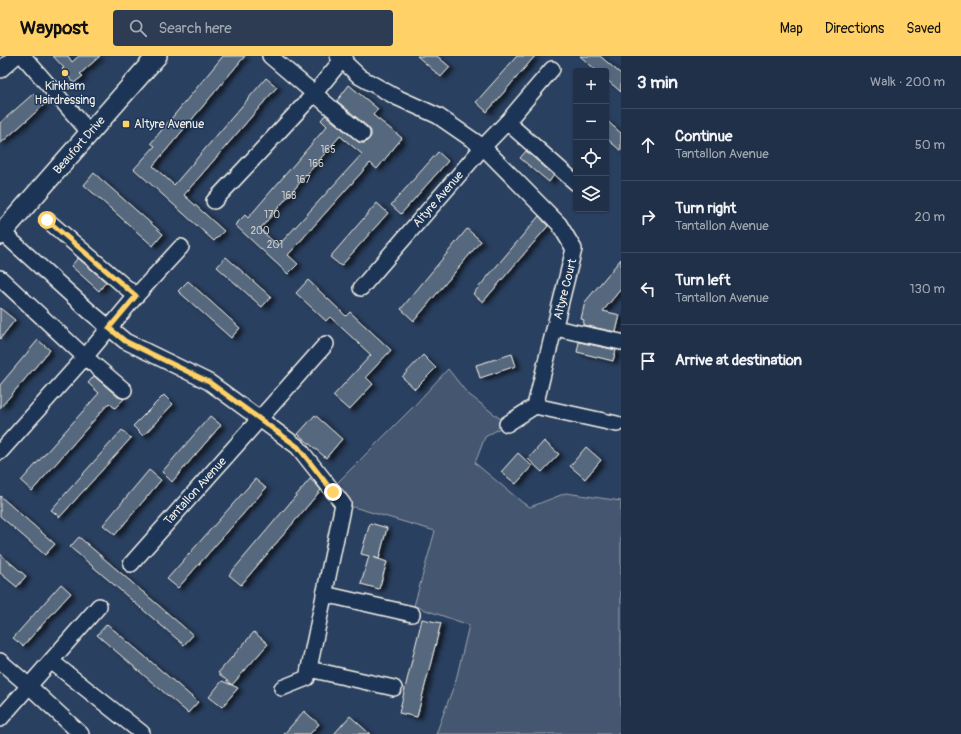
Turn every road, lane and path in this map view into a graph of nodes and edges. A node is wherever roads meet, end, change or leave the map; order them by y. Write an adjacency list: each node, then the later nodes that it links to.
1 (16, 56): 7 (street)
2 (23, 56): 10 (street)
3 (157, 56): 10 (street, Beaufort Drive)
4 (270, 56): 8 (street)
5 (342, 57): 8 (street); 12 (street)
6 (552, 69): 9 (street, Altyre Avenue)
7 (0, 70)
8 (314, 94): 11 (street); 14 (street)
9 (507, 122): 12 (street, Altyre Avenue); 13 (street)
10 (90, 133): 16 (street, Beaufort Drive)
11 (362, 134)
12 (483, 147): 19 (street, Altyre Avenue); 22 (street, Altyre Court)
13 (573, 180)
14 (214, 201)
15 (47, 220): 20 (street)
16 (1, 233): 21 (street)
17 (181, 247): 20 (street)
18 (0, 278): 25 (street)
19 (361, 288)
20 (136, 296): 21 (street)
21 (109, 328): 25 (street); 28 (street)
22 (555, 328): 23 (street, Altyre Court); 27 (street, Altyre Court)
23 (621, 342)
24 (326, 344): 28 (street, Tantallon Avenue)
25 (85, 357): 26 (street); 31 (street)
26 (124, 390)
27 (535, 406): 29 (street); 30 (street)
28 (260, 419): 32 (street, Tantallon Avenue); 33 (street)
29 (507, 424)
30 (617, 424)
31 (0, 452)
32 (131, 564)
33 (324, 594): 35 (street); 38 (street)
34 (99, 606): 37 (street)
35 (412, 614)
36 (0, 661): 39 (street)
37 (51, 661): 39 (street); 43 (street)
38 (309, 669): 40 (street); 41 (street)
39 (29, 686): 42 (street); 44 (street)
40 (282, 688)
41 (394, 688)
42 (0, 719)
43 (142, 732)
44 (80, 734)

